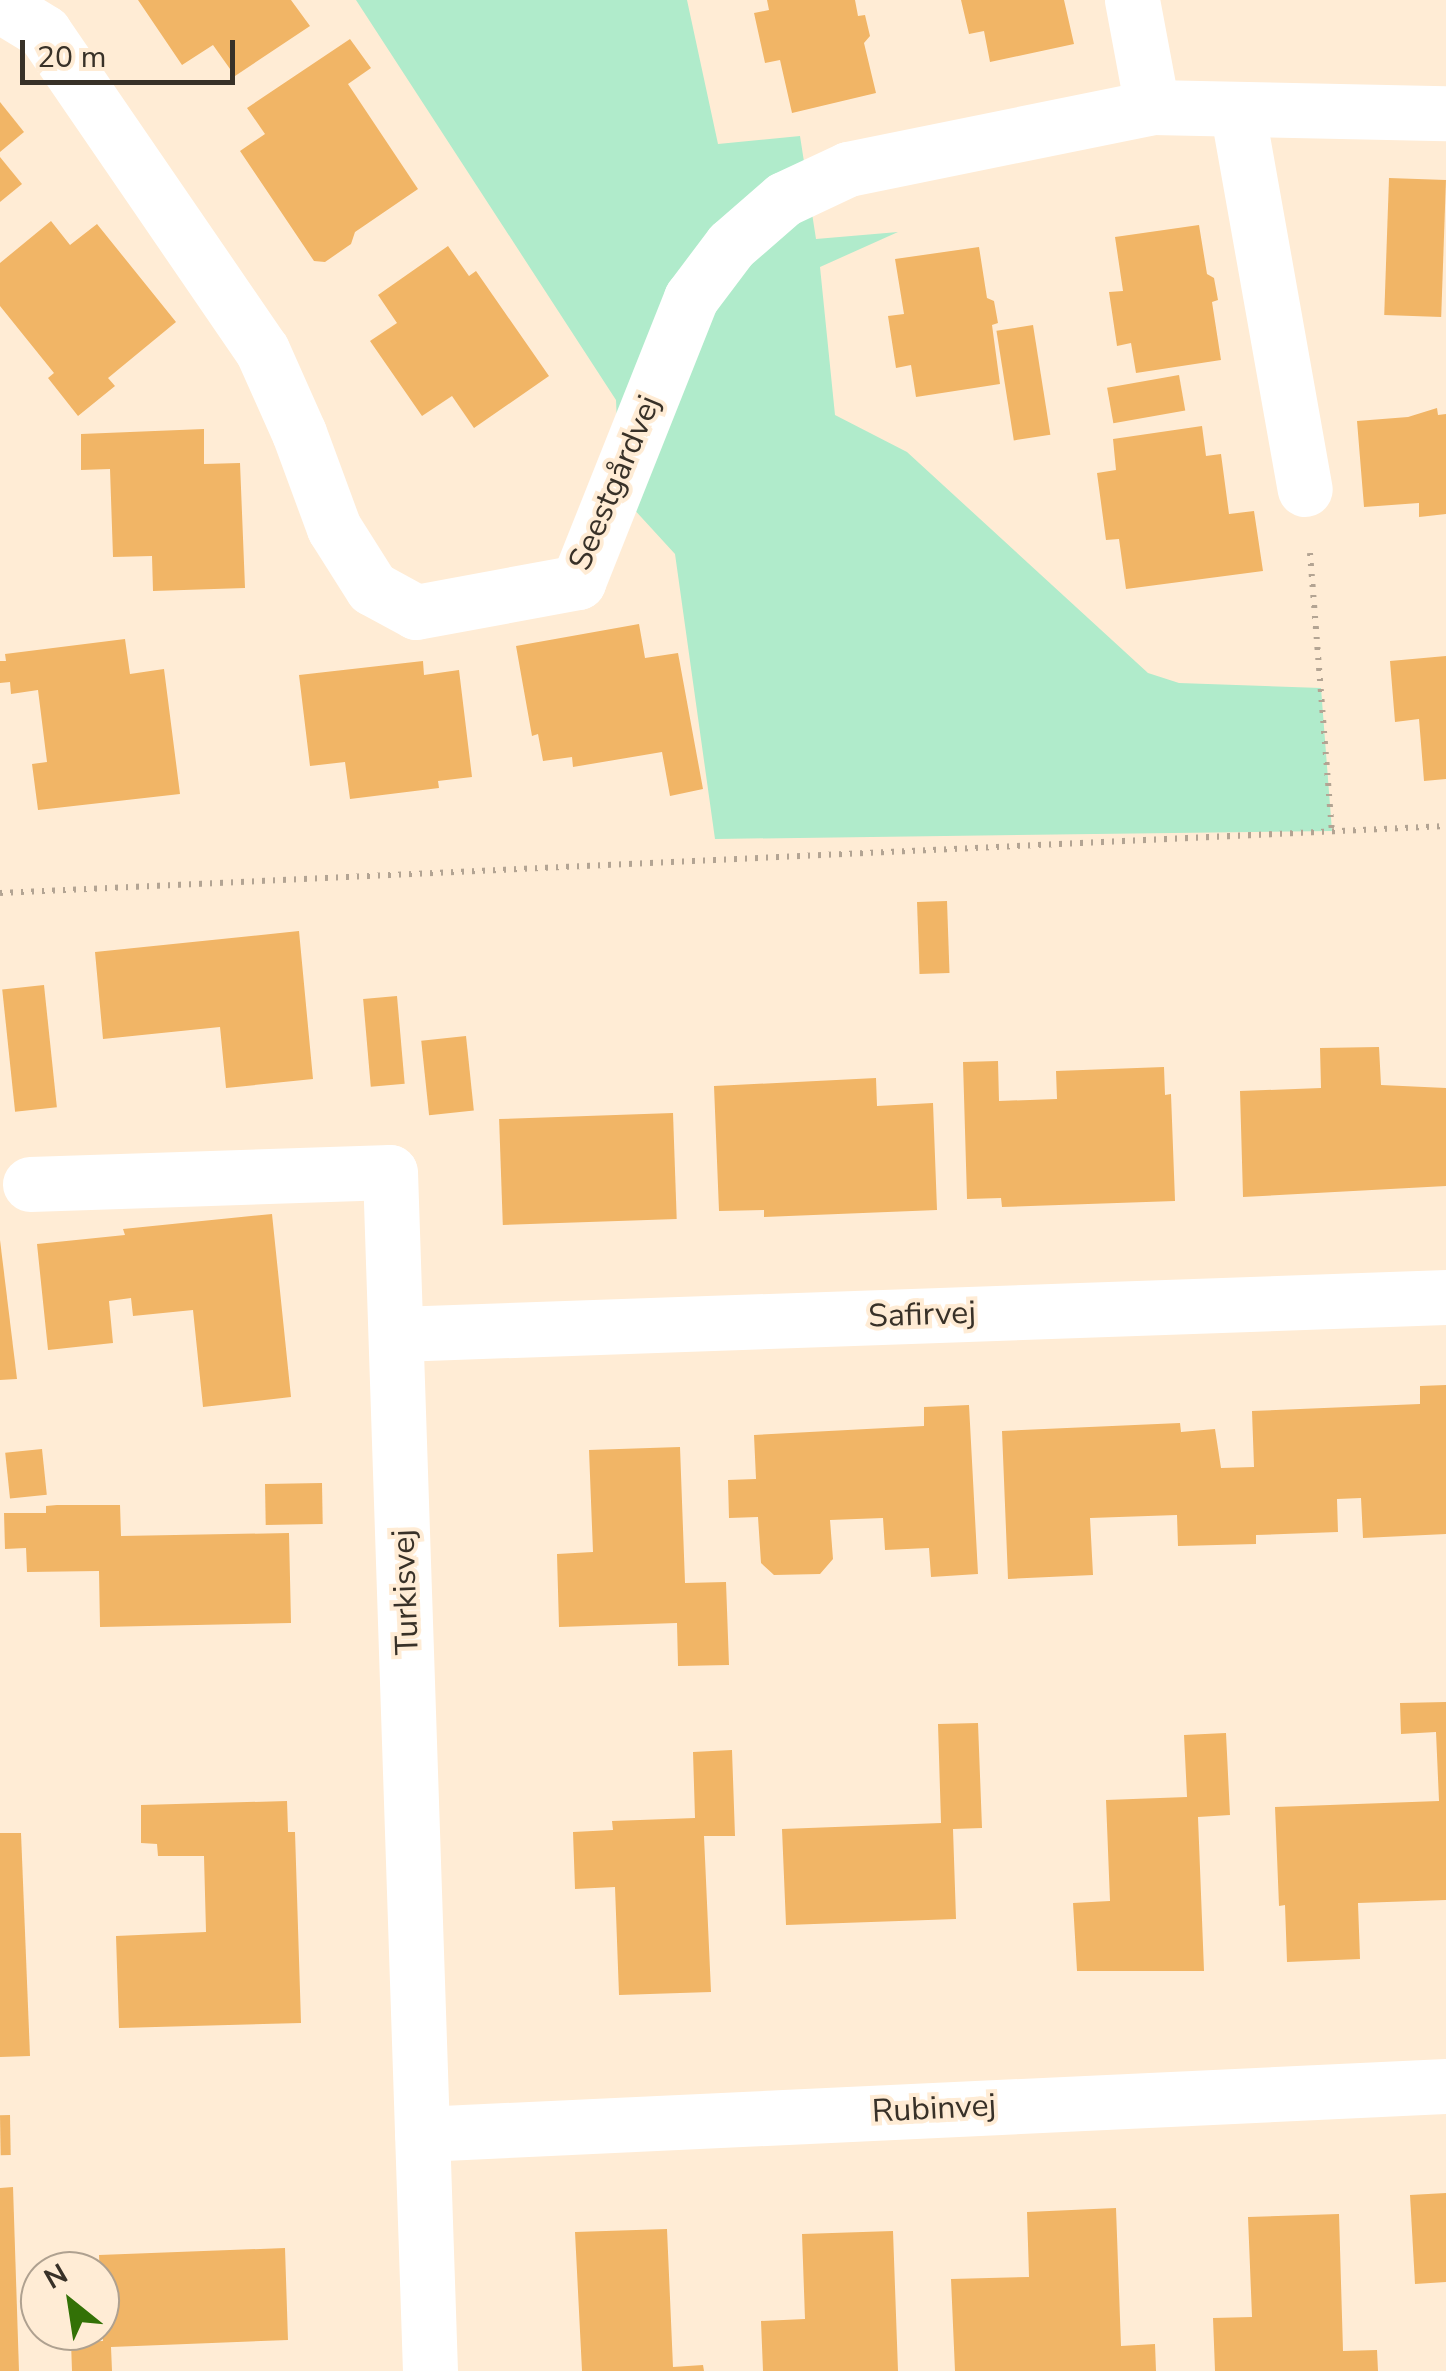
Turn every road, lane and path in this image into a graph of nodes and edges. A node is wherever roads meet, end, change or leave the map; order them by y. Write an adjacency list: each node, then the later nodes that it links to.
1 (1132, 0): 3 (street)
2 (0, 5): 3 (street, Seestgårdvej)
3 (1152, 107): 4 (street, Seestgårdvej)
4 (1237, 109): 5 (street, Seestgårdvej); 6 (street)
5 (1446, 112)
6 (1305, 488): 8 (path)
7 (1446, 826): 8 (path)
8 (1332, 831): 9 (path)
9 (0, 894)
10 (30, 1184): 12 (street, Turkisvej)
11 (1446, 1297): 12 (street, Safirvej)
12 (398, 1334): 14 (street, Turkisvej)
13 (1446, 2086): 14 (street, Rubinvej)
14 (422, 2134): 15 (street, Turkisvej)
15 (430, 2371)

